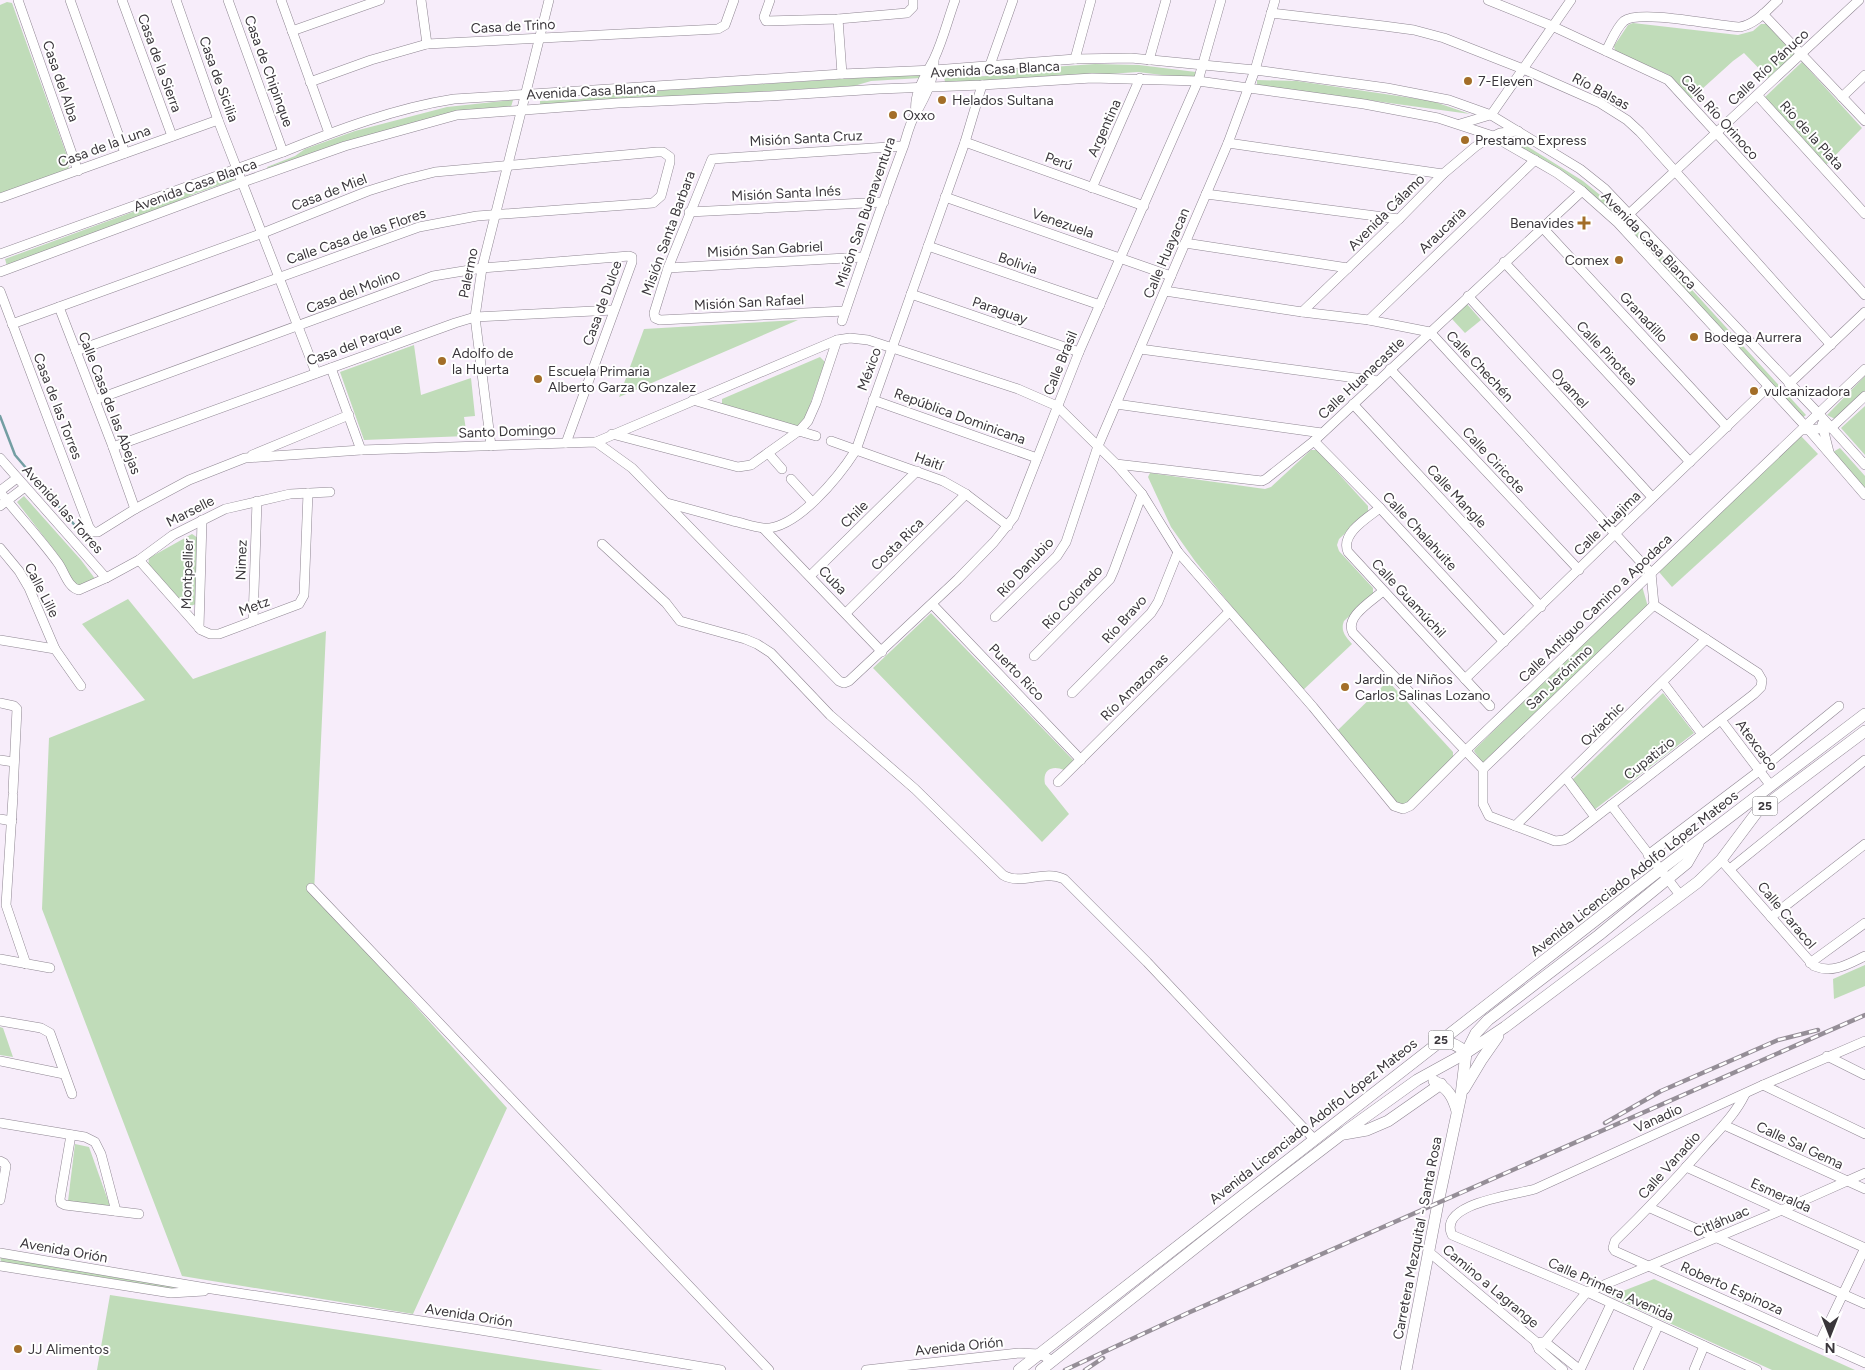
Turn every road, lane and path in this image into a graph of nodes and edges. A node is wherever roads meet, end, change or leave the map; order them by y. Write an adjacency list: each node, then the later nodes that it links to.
1 (18, 0): 69 (street, Casa del Alba)
2 (70, 0): 64 (street)
3 (122, 0): 58 (street, Casa de la Sierra)
4 (176, 0): 52 (street, Casa de Sicilia)
5 (228, 0): 63 (street, Casa de Chipinque)
6 (281, 0): 27 (street)
7 (380, 0): 27 (street)
8 (421, 0): 29 (street)
9 (549, 0): 28 (street, Palermo)
10 (734, 0): 28 (street, Casa de Trino)
11 (770, 0): 25 (street)
12 (913, 0): 25 (street)
13 (955, 0): 37 (street, Misión San Buenaventura)
14 (1013, 0): 34 (street)
15 (1091, 0): 32 (street)
16 (1166, 0): 33 (street)
17 (1221, 0): 35 (street, Calle Brasil)
18 (1275, 0): 23 (street, Calle Huayacan)
19 (1488, 0): 26 (street, Calle Río Orinoco)
20 (1571, 0): 26 (street)
21 (1778, 0): 24 (street)
22 (1859, 0): 31 (street, Calle Río Pánuco)
23 (1271, 13): 36 (street, Río Balsas); 38 (street, Calle Huayacan)
24 (1763, 14): 30 (street); 31 (street)
25 (838, 19): 39 (street)
26 (1552, 26): 30 (street, Calle Río Orinoco); 36 (street)
27 (292, 31): 43 (street)
28 (540, 38): 29 (street, Casa de Trino); 47 (street, Palermo)
29 (427, 44): 43 (street, Casa de Trino)
30 (1606, 51): 57 (street, Calle Río Orinoco)
31 (1803, 54): 48 (street, Calle Río Pánuco); 49 (street)
32 (1075, 59): 33 (street, Avenida Casa Blanca); 34 (street, Avenida Casa Blanca)
33 (1149, 60): 35 (street, Avenida Casa Blanca)
34 (990, 65): 37 (street, Avenida Casa Blanca)
35 (1202, 65): 38 (street, Avenida Casa Blanca); 42 (street, Calle Brasil)
36 (1523, 69): 51 (street); 70 (street, Río Balsas)
37 (930, 70): 39 (street, Avenida Casa Blanca); 45 (street, Misión San Buenaventura)
38 (1255, 70): 46 (street, Calle Huayacan); 51 (street, Avenida Casa Blanca)
39 (842, 74): 47 (street, Avenida Casa Blanca)
40 (1865, 75): 49 (street)
41 (1140, 78): 42 (street, Avenida Casa Blanca); 44 (street, Avenida Casa Blanca); 73 (street, Argentina)
42 (1198, 81): 46 (street, Avenida Casa Blanca); 82 (street, Calle Brasil)
43 (310, 82): 56 (street)
44 (982, 85): 45 (street, Avenida Casa Blanca); 60 (street, México)
45 (924, 86): 50 (street, Avenida Casa Blanca); 62 (street, Misión San Buenaventura)
46 (1248, 89): 54 (street, Avenida Casa Blanca); 61 (street, Calle Huayacan)
47 (526, 94): 50 (street, Palermo); 56 (street, Avenida Casa Blanca)
48 (1758, 96): 57 (street, Calle Río Pánuco); 85 (street, Río de la Plata)
49 (1842, 97): 53 (street)
50 (523, 109): 67 (street, Palermo); 72 (street, Avenida Casa Blanca)
51 (1491, 115): 54 (street); 55 (street, Avenida Casa Blanca); 59 (street)
52 (218, 120): 58 (street, Casa de la Luna); 68 (street, Casa de Sicilia)
53 (1865, 121)
54 (1460, 124): 59 (street, Avenida Casa Blanca)
55 (1519, 131): 59 (street); 74 (street, Avenida Casa Blanca)
56 (329, 133): 63 (street, Avenida Casa Blanca)
57 (1717, 133): 70 (street, Calle Río Pánuco); 106 (street, Calle Río Orinoco)
58 (172, 136): 64 (street, Casa de la Luna)
59 (1493, 136): 66 (street, Avenida Casa Blanca); 71 (street, Avenida Cálamo)
60 (965, 142): 73 (street, Perú); 77 (street, México)
61 (1228, 143): 71 (street); 76 (street, Calle Huayacan)
62 (903, 146): 65 (street, Misión Santa Cruz); 81 (street, Misión San Buenaventura)
63 (283, 152): 68 (street, Avenida Casa Blanca)
64 (125, 153): 69 (street, Casa de la Luna)
65 (712, 158): 83 (street, Misión Santa Barbara)
66 (1535, 160): 75 (street, Avenida Casa Blanca); 116 (street, Araucaria)
67 (508, 164): 80 (street, Casa de Miel); 86 (street, Palermo); 89 (street, Casa de Miel)
68 (238, 168): 72 (street, Casa de Sicilia); 92 (street, Avenida Casa Blanca)
69 (78, 171): 78 (street, Casa de la Luna)
70 (1674, 172): 84 (street, Calle Río Pánuco); 122 (street, Río Balsas)
71 (1443, 174): 87 (street, Avenida Cálamo)
72 (243, 182): 89 (street, Casa de Sicilia); 100 (street, Avenida Casa Blanca)
73 (1092, 188): 82 (street, Perú)
74 (1605, 189): 79 (street); 84 (street, Avenida Casa Blanca)
75 (1582, 190): 79 (street, Avenida Casa Blanca); 88 (street, Calle Huanacastle)
76 (1206, 194): 87 (street); 90 (street, Calle Huayacan)
77 (945, 197): 91 (street, México); 95 (street, Venezuela)
78 (0, 198)
79 (1593, 200): 133 (street, Avenida Casa Blanca)
80 (656, 202): 86 (street, Calle Casa de las Flores)
81 (884, 202): 83 (street, Misión Santa Inés); 94 (street, Misión San Buenaventura)
82 (1144, 206): 95 (street, Calle Brasil)
83 (690, 212): 98 (street, Misión Santa Barbara)
84 (1629, 214): 132 (street, Avenida Casa Blanca)
85 (1865, 214)
86 (495, 215): 97 (street, Palermo); 102 (street, Calle Casa de las Flores)
87 (1399, 219): 99 (street, Avenida Cálamo)
88 (1542, 227): 96 (street, Calle Huanacastle); 143 (street, Granadillo)
89 (263, 233): 102 (street, Casa de Sicilia); 109 (street, Casa de Miel)
90 (1185, 243): 99 (street); 101 (street, Calle Huayacan)
91 (928, 246): 105 (street, México); 108 (street, Bolivia)
92 (0, 254)
93 (632, 257): 97 (street, Casa del Molino); 110 (street, Casa de Dulce)
94 (864, 257): 98 (street, Misión San Gabriel); 111 (street, Misión San Buenaventura)
95 (1122, 258): 101 (street, Venezuela); 108 (street, Calle Brasil)
96 (1504, 262): 107 (street, Calle Huanacastle); 164 (street, Calle Pinotea)
97 (482, 268): 114 (street, Palermo); 119 (street, Casa del Molino)
98 (668, 268): 115 (street, Misión Santa Barbara)
99 (1348, 268): 112 (street, Avenida Cálamo)
100 (0, 272)
101 (1171, 276): 104 (street, Calle Huayacan)
102 (280, 278): 119 (street, Casa de Sicilia); 125 (street, Calle Casa de las Flores)
103 (0, 291): 118 (street, Casa de las Torres)
104 (1165, 291): 112 (street, Calle Chechén); 124 (street, Calle Huayacan)
105 (911, 294): 123 (street, México); 126 (street, Paraguay)
106 (1865, 295)
107 (1468, 296): 120 (street, Calle Huanacastle); 178 (street, Oyamel)
108 (1100, 306): 126 (street, Calle Brasil)
109 (59, 307): 118 (street, Casa de Miel); 125 (street, Calle Casa de las Abejas)
110 (614, 310): 114 (street, Casa del Parque); 153 (street, Casa de Dulce)
111 (846, 310): 115 (street, Misión San Rafael); 117 (street, Misión San Buenaventura)
112 (1302, 312): 116 (street, Calle Chechén)
113 (1865, 312): 122 (street)
114 (474, 317): 127 (street, Casa del Parque); 154 (street, Palermo)
115 (654, 318)
116 (1369, 320): 120 (street, Calle Chechén)
117 (842, 321)
118 (12, 324): 188 (street, Casa de las Torres)
119 (298, 327): 130 (street, Casa de Sicilia); 135 (street, Casa del Molino)
120 (1430, 332): 129 (street, Calle Huanacastle); 189 (street, Calle Chechén)
121 (837, 340): 123 (street); 136 (street); 146 (street)
122 (1831, 345): 132 (street)
123 (892, 348): 137 (street, México); 140 (street)
124 (1140, 349): 131 (street); 138 (street, Calle Huayacan)
125 (76, 351): 135 (street, Calle Casa de las Abejas)
126 (1079, 352): 140 (street, Calle Brasil)
127 (331, 368): 130 (street, Casa del Parque); 142 (street)
128 (1865, 368): 141 (street, Calle Antiguo Camino a Apodaca)
129 (1390, 369): 131 (street, Calle Huanacastle); 194 (street, Calle Ciricote)
130 (316, 373): 156 (street, Casa del Parque)
131 (1378, 381): 139 (street, Calle Huanacastle)
132 (1789, 384): 141 (street, Avenida Casa Blanca)
133 (1768, 388): 143 (street, Calle Huajima); 144 (street, Avenida Casa Blanca)
134 (1865, 396): 145 (street)
135 (95, 400): 156 (street, Calle Casa de las Abejas)
136 (693, 400): 146 (street); 147 (street)
137 (873, 400): 158 (street, México); 163 (street, República Dominicana)
138 (1116, 404): 148 (street); 155 (street, Calle Huayacan)
139 (1353, 404): 148 (street, Calle Huanacastle); 201 (street, Calle Mangle)
140 (1057, 406): 155 (street); 163 (street, Calle Brasil)
141 (1819, 414): 144 (street, Calle Antiguo Camino a Apodaca); 145 (street)
142 (348, 415): 157 (street); 162 (street)
143 (1727, 427): 164 (street, Calle Huajima)
144 (1804, 429): 145 (street); 160 (street, Avenida Casa Blanca); 195 (street, Calle Antiguo Camino a Apodaca)
145 (1827, 429): 160 (street); 166 (street)
146 (800, 430): 149 (street); 159 (street)
147 (612, 434): 152 (street); 159 (street)
148 (1322, 434): 151 (street, Calle Huanacastle)
149 (816, 436)
150 (831, 441): 158 (street, Haití)
151 (1314, 441): 165 (street, Calle Huanacastle); 183 (street, Calle Chalahuite)
152 (596, 442): 153 (street, Santo Domingo); 181 (street)
153 (566, 444): 154 (street, Santo Domingo)
154 (491, 446): 157 (street, Santo Domingo)
155 (1098, 446): 165 (street); 204 (street, Río Danubio)
156 (113, 448): 184 (street, Calle Casa de las Abejas)
157 (361, 450): 162 (street, Santo Domingo)
158 (856, 450): 168 (street, Haití); 180 (street, México)
159 (768, 453): 167 (street)
160 (1830, 454): 177 (street, Avenida Casa Blanca)
161 (0, 458): 169 (street, Avenida las Torres)
162 (245, 458): 184 (street, Santo Domingo)
163 (1037, 458): 186 (street, Calle Brasil)
164 (1690, 462): 178 (street, Calle Huajima)
165 (1116, 464): 176 (street)
166 (1865, 465)
167 (782, 469)
168 (917, 471): 175 (street, Haití); 196 (street, Chile)
169 (17, 478): 171 (street, Avenida las Torres); 172 (street)
170 (791, 479): 180 (street)
171 (25, 487): 182 (street); 197 (street, Avenida las Torres)
172 (0, 491): 182 (street)
173 (330, 492): 174 (street, Marselle)
174 (308, 493): 179 (street, Marselle); 205 (street, Metz)
175 (966, 494): 186 (street, Haití); 203 (street, Costa Rica)
176 (1142, 494): 192 (street); 212 (street, Río Colorado)
177 (1865, 495)
178 (1652, 498): 189 (street, Calle Huajima)
179 (257, 501): 185 (street, Marselle); 205 (street, Nimez)
180 (812, 502): 187 (street, México)
181 (667, 503): 187 (street); 211 (street, Calle Brasil)
182 (4, 504): 197 (street, Marselle)
183 (1380, 508): 198 (street, Calle Guamúchil); 209 (street, Calle Chalahuite)
184 (135, 509): 188 (street, Santo Domingo)
185 (202, 520): 193 (street, Marselle); 206 (street, Montpellier)
186 (1008, 526): 199 (street, Calle Brasil)
187 (764, 529): 196 (street, Cuba)
188 (91, 531)
189 (1615, 533): 194 (street, Calle Huajima); 195 (street, Calle Chechén)
190 (602, 544): 277 (street)
191 (0, 548): 210 (street, Calle Lille)
192 (1178, 552): 202 (street); 216 (street, Río Bravo)
193 (139, 560): 197 (street, Marselle); 206 (street)
194 (1579, 570): 201 (street, Calle Huajima)
195 (1651, 573): 200 (street); 224 (street, Calle Antiguo Camino a Apodaca)
196 (810, 576): 203 (street, Cuba)
197 (106, 578)
198 (1383, 591): 213 (street, Calle Guamúchil); 224 (street)
199 (932, 604): 211 (street, Calle Brasil); 226 (street, Puerto Rico)
200 (1654, 605): 207 (street, Cupatizio); 229 (street, San Jerónimo)
201 (1541, 607): 209 (street, Calle Huajima)
202 (1229, 612): 224 (street, Calle Antiguo Camino a Apodaca); 226 (street, Río Amazonas)
203 (846, 614): 211 (street, Cuba)
204 (996, 617)
205 (253, 621): 206 (street, Metz)
206 (199, 628)
207 (1706, 639): 214 (street, Oviachic); 221 (street, Cupatizio)
208 (0, 640): 210 (street)
209 (1504, 642): 213 (street, Calle Huajima)
210 (55, 649): 215 (street, Calle Lille)
211 (882, 652)
212 (1034, 656)
213 (1465, 679): 218 (street, Calle Guamúchil)
214 (1663, 683): 223 (street); 231 (street, Oviachic)
215 (80, 686)
216 (1072, 693)
217 (0, 703): 228 (street)
218 (1490, 706)
219 (1839, 706): 230 (street)
220 (1865, 714): 233 (main road, Avenida Licenciado Adolfo López Mateos / 25)
221 (1721, 720): 223 (street, Cupatizio); 230 (street, Atexcaco)
222 (1865, 731): 242 (main road, Avenida Licenciado Adolfo López Mateos / 25)
223 (1702, 734): 234 (street, Cupatizio)
224 (1465, 751): 229 (street)
225 (0, 760): 228 (street)
226 (1081, 760): 232 (street, Río Amazonas)
227 (1865, 760): 243 (street)
228 (14, 762): 237 (street)
229 (1483, 768): 238 (street, Cupatizio)
230 (1759, 771): 233 (street, Atexcaco); 241 (street)
231 (1566, 778): 235 (street); 238 (street, Oviachic)
232 (1058, 782)
233 (1771, 786): 239 (main road, Avenida Licenciado Adolfo López Mateos / 25)
234 (1611, 804): 235 (street, Cupatizio); 241 (street)
235 (1596, 817): 238 (street, Cupatizio)
236 (0, 819): 237 (street)
237 (12, 821): 248 (street)
238 (1515, 826)
239 (1700, 841): 244 (main road, Avenida Licenciado Adolfo López Mateos / 25); 245 (main road)
240 (1865, 844): 249 (street)
241 (1648, 855): 244 (street)
242 (1722, 860): 243 (street, Calle Caracol); 247 (main road, Avenida Licenciado Adolfo López Mateos / 25)
243 (1730, 868): 249 (street, Calle Caracol)
244 (1660, 870): 245 (street); 259 (main road, Avenida Licenciado Adolfo López Mateos / 25)
245 (1668, 879): 247 (street); 260 (main road)
246 (311, 888): 311 (street)
247 (1680, 895): 257 (main road, Avenida Licenciado Adolfo López Mateos / 25)
248 (3, 905): 254 (street)
249 (1771, 917): 253 (street, Calle Caracol)
250 (1865, 923): 253 (street)
251 (1865, 956): 253 (street, Calle Caracol)
252 (0, 959): 254 (street)
253 (1810, 963)
254 (26, 964): 255 (street)
255 (50, 968)
256 (0, 1021): 263 (street)
257 (1505, 1027): 260 (main road, Avenida Licenciado Adolfo López Mateos / 25); 270 (main road)
258 (1865, 1040): 261 (street, Vanadio)
259 (1440, 1041): 260 (main road); 277 (main road, Avenida Licenciado Adolfo López Mateos / 25)
260 (1466, 1053): 265 (main road, Avenida Licenciado Adolfo López Mateos / 25); 270 (main road)
261 (1827, 1056): 264 (street); 267 (street, Vanadio)
262 (0, 1061): 263 (street)
263 (64, 1074): 268 (street)
264 (1865, 1075)
265 (1418, 1080): 266 (main road); 276 (main road, Avenida Licenciado Adolfo López Mateos / 25)
266 (1441, 1084): 271 (main road); 276 (main road)
267 (1763, 1084): 269 (street, Vanadio); 275 (street)
268 (72, 1094)
269 (1745, 1094): 273 (street, Calle Vanadio); 288 (street, Vanadio)
270 (1461, 1095): 271 (main road, Carretera Mezquital - Santa Rosa)
271 (1457, 1112): 292 (main road, Carretera Mezquital - Santa Rosa)
272 (0, 1123): 274 (street)
273 (1724, 1125): 279 (street, Calle Vanadio); 281 (street, Calle Sal Gema)
274 (71, 1134): 286 (street); 286 (street)
275 (1865, 1134)
276 (1340, 1135): 306 (main road, Avenida Licenciado Adolfo López Mateos / 25)
277 (1314, 1139): 305 (main road, Avenida Licenciado Adolfo López Mateos / 25)
278 (0, 1161): 283 (street)
279 (1686, 1167): 284 (street, Calle Vanadio); 285 (street, Esmeralda)
280 (1865, 1173): 281 (street, Citláhuac)
281 (1847, 1181): 282 (street, Calle Sal Gema); 285 (street, Citláhuac)
282 (1865, 1190)
283 (0, 1200)
284 (1650, 1208): 289 (street); 291 (street, Calle Vanadio)
285 (1782, 1210): 289 (street, Citláhuac); 290 (street, Esmeralda)
286 (116, 1211): 287 (street)
287 (139, 1214)
288 (1452, 1235): 297 (street, Calle Primera Avenida)
289 (1718, 1237): 295 (street, Citláhuac); 298 (street)
290 (1865, 1248): 298 (street)
291 (1615, 1250): 295 (street, Roberto Espinoza)
292 (1429, 1252): 303 (street, Camino a Lagrange); 315 (main road, Carretera Mezquital - Santa Rosa)
293 (0, 1254): 296 (street, Avenida Orión)
294 (0, 1266): 296 (street, Avenida Orión)
295 (1651, 1266): 297 (street, Citláhuac); 302 (street, Roberto Espinoza)
296 (212, 1289): 310 (street, Avenida Orión)
297 (1587, 1292): 299 (street, Calle Primera Avenida); 303 (street)
298 (1843, 1294): 300 (street); 302 (street)
299 (1610, 1304): 301 (street, Calle Primera Avenida); 317 (street)
300 (1865, 1304)
301 (1658, 1326): 304 (street, Calle Primera Avenida); 318 (street)
302 (1820, 1342): 307 (street, Roberto Espinoza)
303 (1540, 1344): 316 (street, Camino a Lagrange); 317 (street, Camino a Lagrange)
304 (1704, 1346): 309 (street, Calle Primera Avenida); 319 (street)
305 (1040, 1354): 306 (street, Avenida Orión); 308 (street, Avenida Orión); 313 (main road, Avenida Licenciado Adolfo López Mateos / 25)
306 (1053, 1361): 314 (main road, Avenida Licenciado Adolfo López Mateos / 25)
307 (1865, 1362)
308 (932, 1366): 312 (street, Avenida Orión)
309 (1753, 1369)
310 (721, 1370)
311 (769, 1370)
312 (866, 1370)
313 (1019, 1370)
314 (1041, 1370)
315 (1406, 1370)
316 (1563, 1370)
317 (1580, 1370)
318 (1638, 1370)
319 (1694, 1370)

